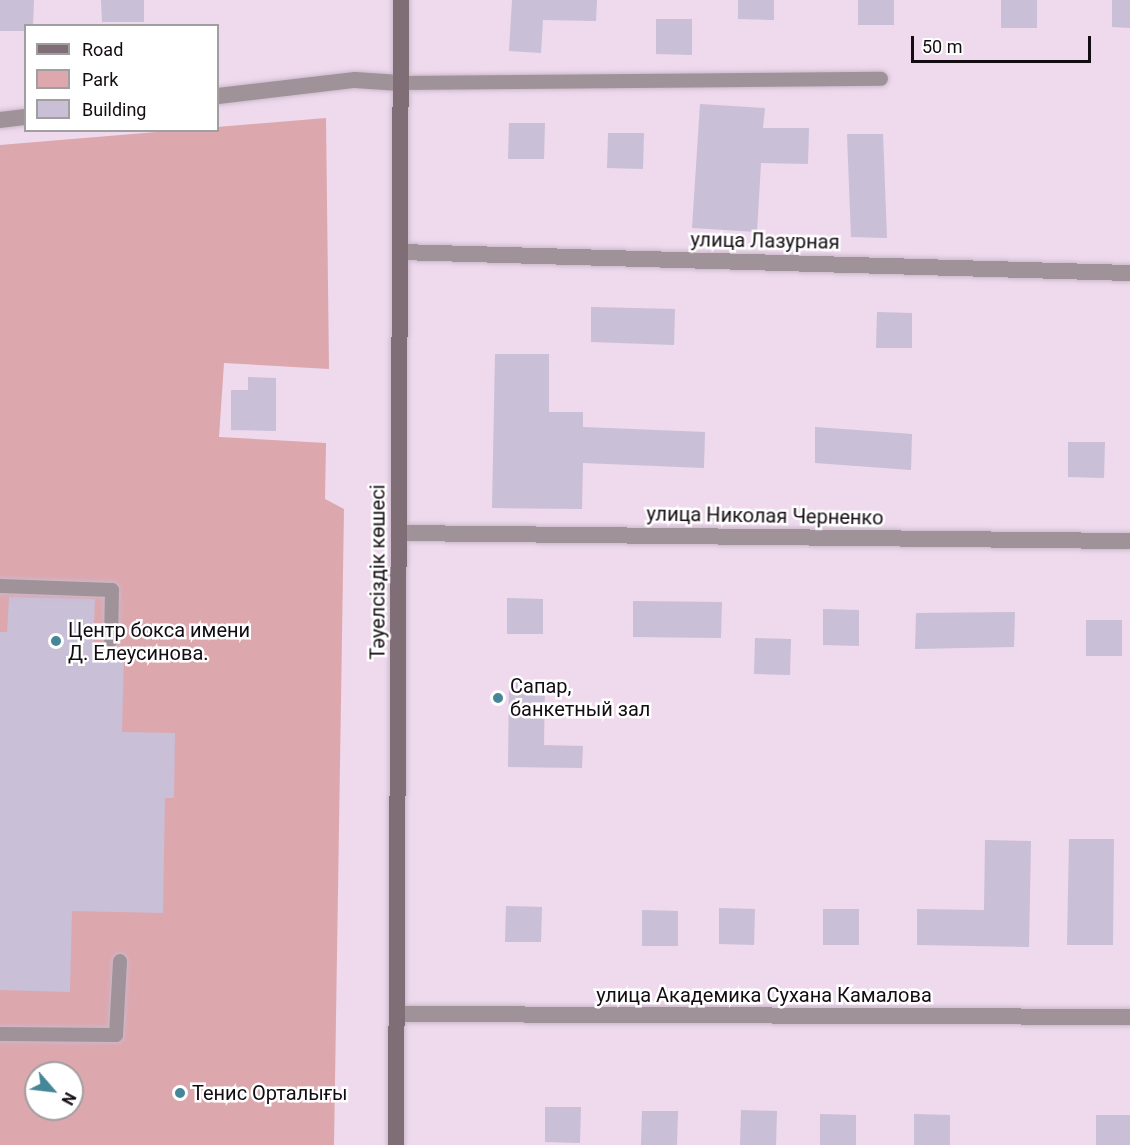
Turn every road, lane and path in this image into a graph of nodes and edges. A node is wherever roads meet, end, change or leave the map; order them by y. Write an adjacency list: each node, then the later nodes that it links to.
1 (401, 0): 3 (main road, Тәуелсіздік көшесі)
2 (880, 80): 3 (lane)
3 (400, 83): 4 (street); 7 (main road, Тәуелсіздік көшесі)
4 (219, 96)
5 (24, 117): 6 (street)
6 (0, 120)
7 (400, 252): 8 (street, улица Лазурная); 9 (main road, Тәуелсіздік көшесі)
8 (1130, 273)
9 (399, 533): 10 (street, улица Николая Черненко); 14 (main road, Тәуелсіздік көшесі)
10 (1130, 541)
11 (0, 586): 12 (lane)
12 (111, 640)
13 (120, 961): 16 (lane)
14 (397, 1014): 15 (street, улица Академика Сухана Камалова); 17 (main road, Тәуелсіздік көшесі)
15 (1130, 1017)
16 (0, 1034)
17 (396, 1145)

